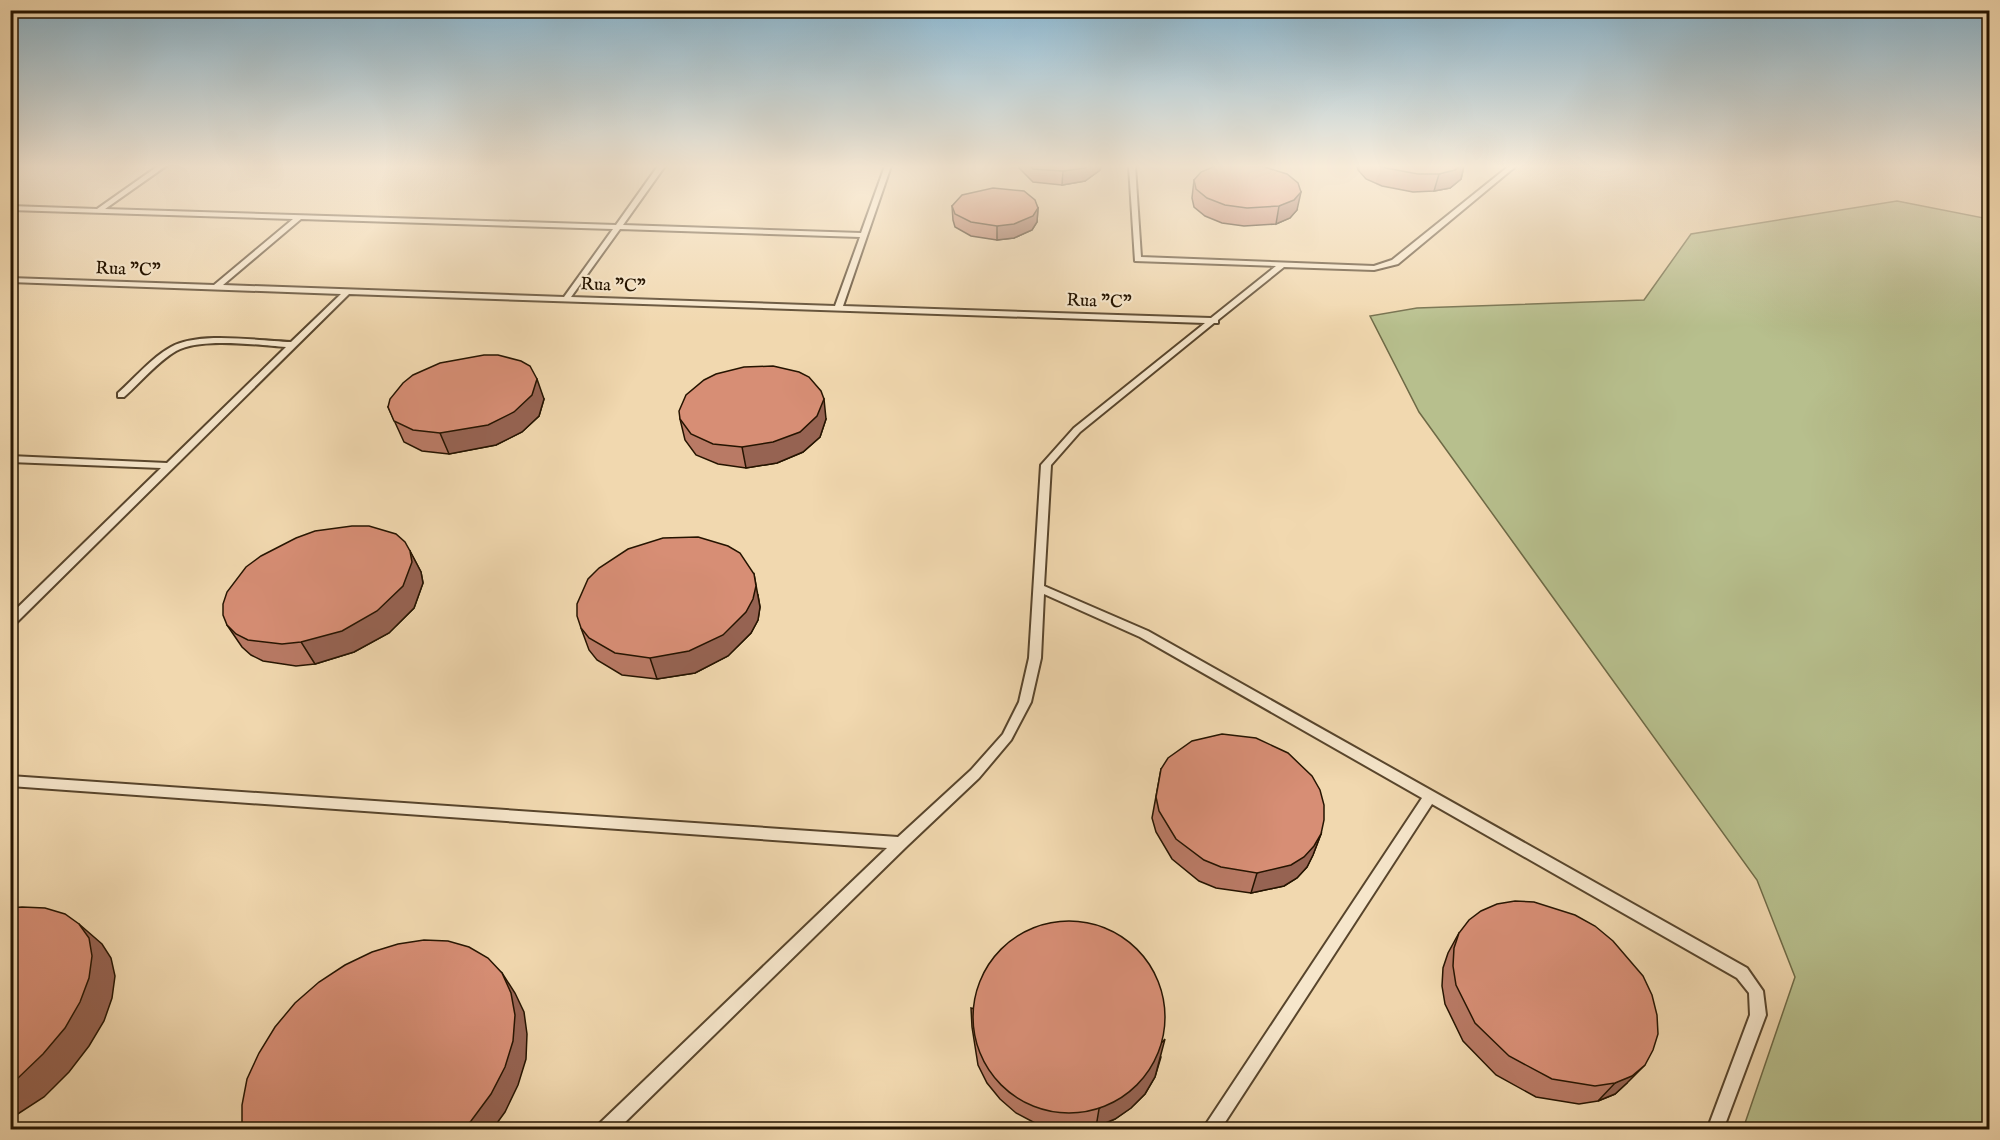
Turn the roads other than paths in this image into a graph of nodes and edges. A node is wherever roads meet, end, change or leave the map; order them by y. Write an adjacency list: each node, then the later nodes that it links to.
1 (297, 219): 11 (lane)
2 (370, 219): 7 (lane)
3 (624, 219): 7 (lane)
4 (869, 219): 8 (lane)
5 (1135, 219): 9 (lane)
6 (1447, 219): 9 (lane)
7 (619, 227): 8 (lane); 13 (lane)
8 (864, 235): 14 (lane)
9 (1282, 265): 15 (lane)
10 (10, 280): 11 (lane, Rua "C")
11 (215, 288): 12 (lane, Rua "C")
12 (346, 293): 13 (lane, Rua "C"); 16 (lane)
13 (565, 300): 14 (lane, Rua "C")
14 (838, 309): 15 (lane, Rua "C")
15 (1215, 321): 20 (lane)
16 (294, 345): 17 (lane); 19 (lane)
17 (121, 395)
18 (10, 459): 19 (lane)
19 (170, 466): 21 (lane)
20 (1040, 588): 23 (lane); 24 (lane)
21 (10, 622)
22 (10, 781): 24 (lane)
23 (1430, 797): 26 (lane); 27 (lane)
24 (901, 843): 25 (lane)
25 (605, 1130)
26 (1210, 1130)
27 (1715, 1130)

